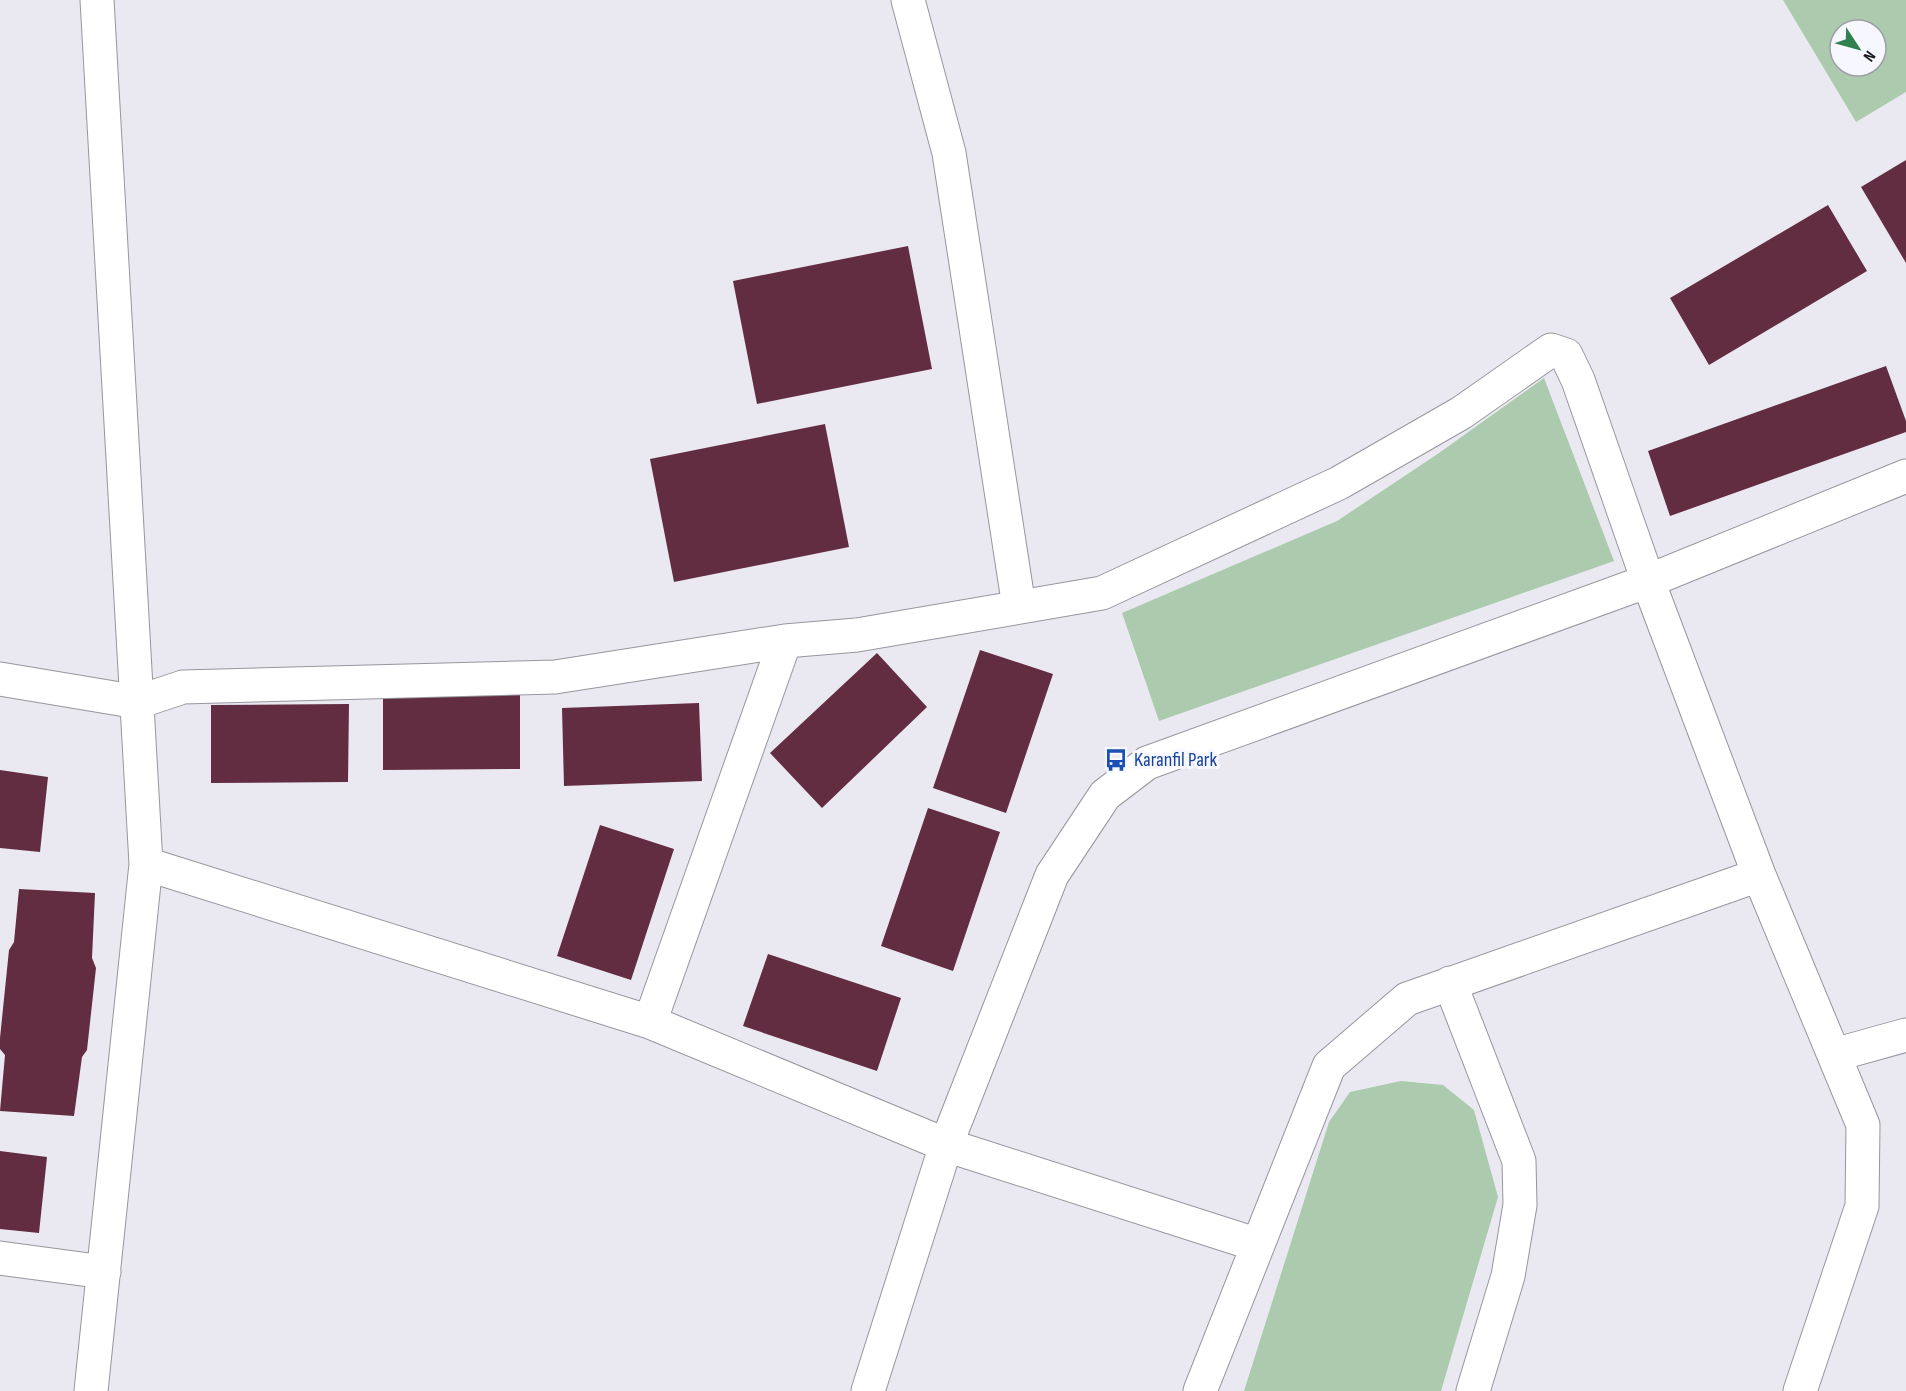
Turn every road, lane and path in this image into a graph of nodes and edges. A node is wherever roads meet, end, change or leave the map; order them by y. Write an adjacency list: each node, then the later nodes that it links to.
1 (98, 0): 8 (street)
2 (909, 0): 5 (street)
3 (1906, 476): 4 (street)
4 (1648, 581): 5 (street); 10 (street); 15 (street)
5 (1019, 607): 6 (street)
6 (785, 641): 8 (street); 12 (street)
7 (0, 679): 8 (street)
8 (138, 702): 9 (street)
9 (146, 864): 12 (street); 18 (street)
10 (1759, 875): 11 (street); 14 (street)
11 (1450, 983): 16 (street); 22 (street)
12 (650, 1022): 15 (street)
13 (1906, 1035): 14 (street)
14 (1834, 1055): 23 (street)
15 (946, 1145): 16 (street); 20 (street)
16 (1258, 1245): 21 (street)
17 (0, 1258): 18 (street)
18 (104, 1272): 19 (street)
19 (91, 1391)
20 (868, 1391)
21 (1200, 1391)
22 (1473, 1391)
23 (1800, 1391)

